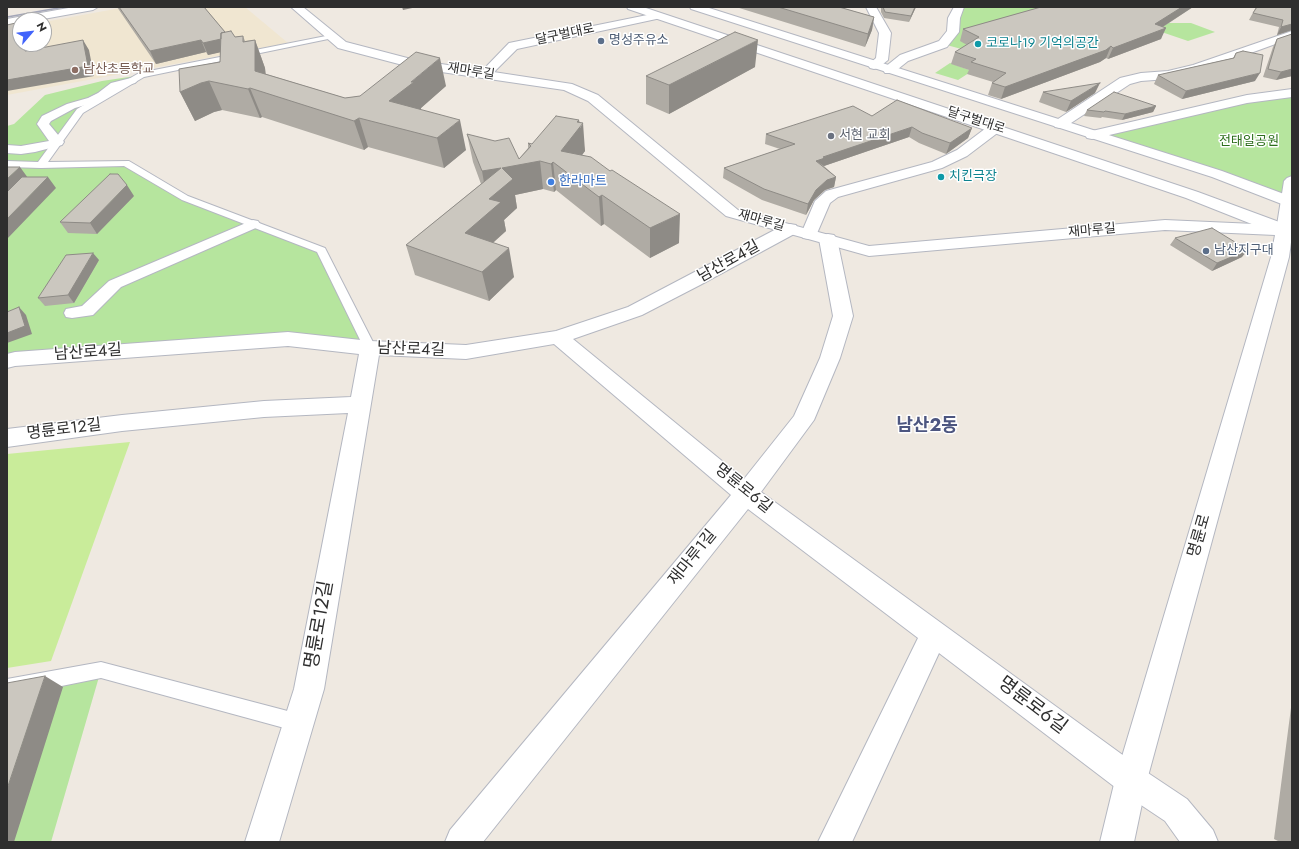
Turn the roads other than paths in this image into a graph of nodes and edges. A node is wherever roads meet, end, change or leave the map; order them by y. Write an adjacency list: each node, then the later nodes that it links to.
1 (57, 7): 8 (street)
2 (93, 7): 10 (street)
3 (296, 7): 12 (street, 재마루길)
4 (632, 7): 9 (street, 달구벌대로)
5 (696, 7): 13 (street, 달구벌대로)
6 (871, 7): 13 (street)
7 (959, 7): 14 (street)
8 (7, 16)
9 (657, 16): 15 (street, 달구벌대로); 20 (street, 달구벌대로)
10 (7, 22)
11 (1292, 34): 19 (street)
12 (332, 37): 15 (street, 재마루길); 16 (lane)
13 (874, 65): 14 (street, 달구벌대로)
14 (889, 70): 19 (street, 달구벌대로)
15 (484, 74): 29 (street, 재마루길)
16 (132, 81): 18 (street)
17 (1292, 93): 21 (street)
18 (99, 98): 22 (lane); 22 (street)
19 (1060, 124): 21 (street, 달구벌대로)
20 (995, 128): 30 (street, 달구벌대로); 31 (street)
21 (1092, 135): 27 (street, 달구벌대로)
22 (58, 142): 23 (street); 25 (lane)
23 (7, 149)
24 (7, 164): 25 (lane)
25 (41, 165): 28 (lane)
26 (1292, 180): 27 (street, 명륜로)
27 (1290, 202): 30 (street, 명륜로)
28 (253, 224): 32 (street); 34 (lane)
29 (790, 229): 31 (street, 재마루길); 33 (street, 남산로4길)
30 (1288, 233): 31 (street, 재마루길); 42 (street, 명륜로)
31 (819, 237): 38 (street, 재마루1길)
32 (72, 313)
33 (558, 337): 34 (street, 남산로4길); 38 (street, 명륜로6길)
34 (370, 348): 35 (street, 남산로4길); 36 (street, 명륜로12길)
35 (7, 361)
36 (360, 404): 37 (street, 명륜로12길); 41 (street, 명륜로12길)
37 (7, 438)
38 (746, 494): 39 (street, 명륜로6길); 44 (street, 재마루1길)
39 (934, 633): 42 (street, 명륜로6길); 45 (street)
40 (7, 688): 41 (lane)
41 (299, 723): 43 (street, 명륜로12길)
42 (1131, 780): 46 (street, 명륜로); 47 (street, 명륜로6길)
43 (262, 842)
44 (462, 842)
45 (835, 842)
46 (1117, 842)
47 (1201, 842)

